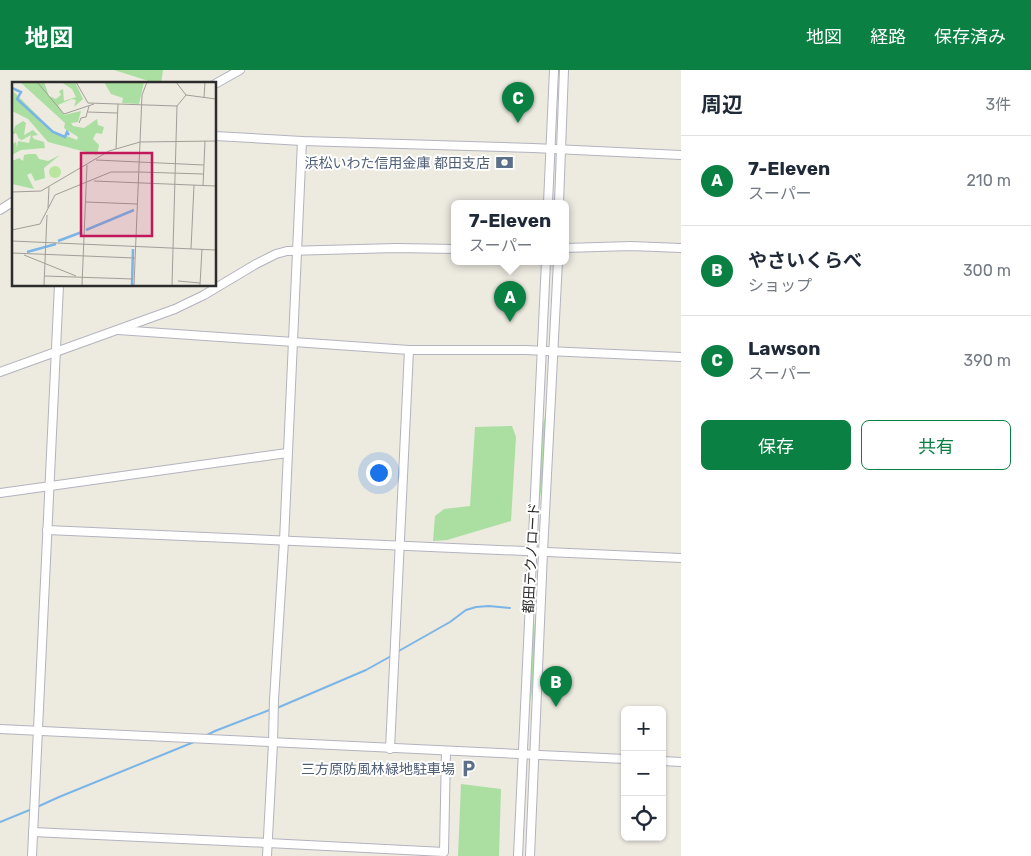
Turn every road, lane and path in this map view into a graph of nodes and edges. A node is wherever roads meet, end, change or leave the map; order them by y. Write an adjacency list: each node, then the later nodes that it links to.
1 (240, 70): 4 (street)
2 (554, 70): 7 (street)
3 (564, 70): 8 (street)
4 (216, 83)
5 (216, 136): 6 (street)
6 (302, 141): 7 (street); 17 (street)
7 (550, 148): 8 (street); 10 (street)
8 (560, 149): 9 (street); 11 (street)
9 (681, 155)
10 (548, 200)
11 (559, 200)
12 (12, 203): 13 (street)
13 (0, 210)
14 (451, 248): 17 (street)
15 (569, 248): 16 (street)
16 (681, 248)
17 (297, 250): 21 (street); 22 (street)
18 (546, 265): 24 (street, 都田テクノロード)
19 (558, 265): 25 (street, 都田テクノロード)
20 (59, 286): 26 (street)
21 (118, 330): 22 (street); 26 (street)
22 (292, 342): 23 (street); 29 (street)
23 (409, 350): 24 (street); 34 (street)
24 (542, 351): 25 (street); 35 (street, 都田テクノロード)
25 (553, 351): 27 (street); 36 (street, 都田テクノロード)
26 (55, 352): 28 (street); 30 (street)
27 (681, 357)
28 (0, 372)
29 (288, 453): 30 (street); 33 (street)
30 (49, 486): 31 (street); 32 (street)
31 (0, 493)
32 (47, 530): 33 (street); 39 (street)
33 (284, 540): 34 (street); 40 (street)
34 (400, 546): 35 (street); 41 (street)
35 (532, 552): 36 (street); 43 (street, 都田テクノロード)
36 (543, 552): 37 (street); 44 (street, 都田テクノロード)
37 (681, 558)
38 (0, 729): 39 (street)
39 (37, 730): 40 (street); 48 (street)
40 (274, 743): 41 (street); 49 (street)
41 (390, 748): 42 (street)
42 (446, 751): 43 (street); 49 (street)
43 (522, 755): 44 (street); 52 (street, 都田テクノロード)
44 (534, 755): 45 (street); 53 (street, 都田テクノロード)
45 (621, 760)
46 (666, 761): 47 (street)
47 (681, 762)
48 (33, 832): 49 (street); 50 (street)
49 (268, 843): 51 (street)
50 (32, 856)
51 (267, 856)
52 (518, 856)
53 (530, 856)

